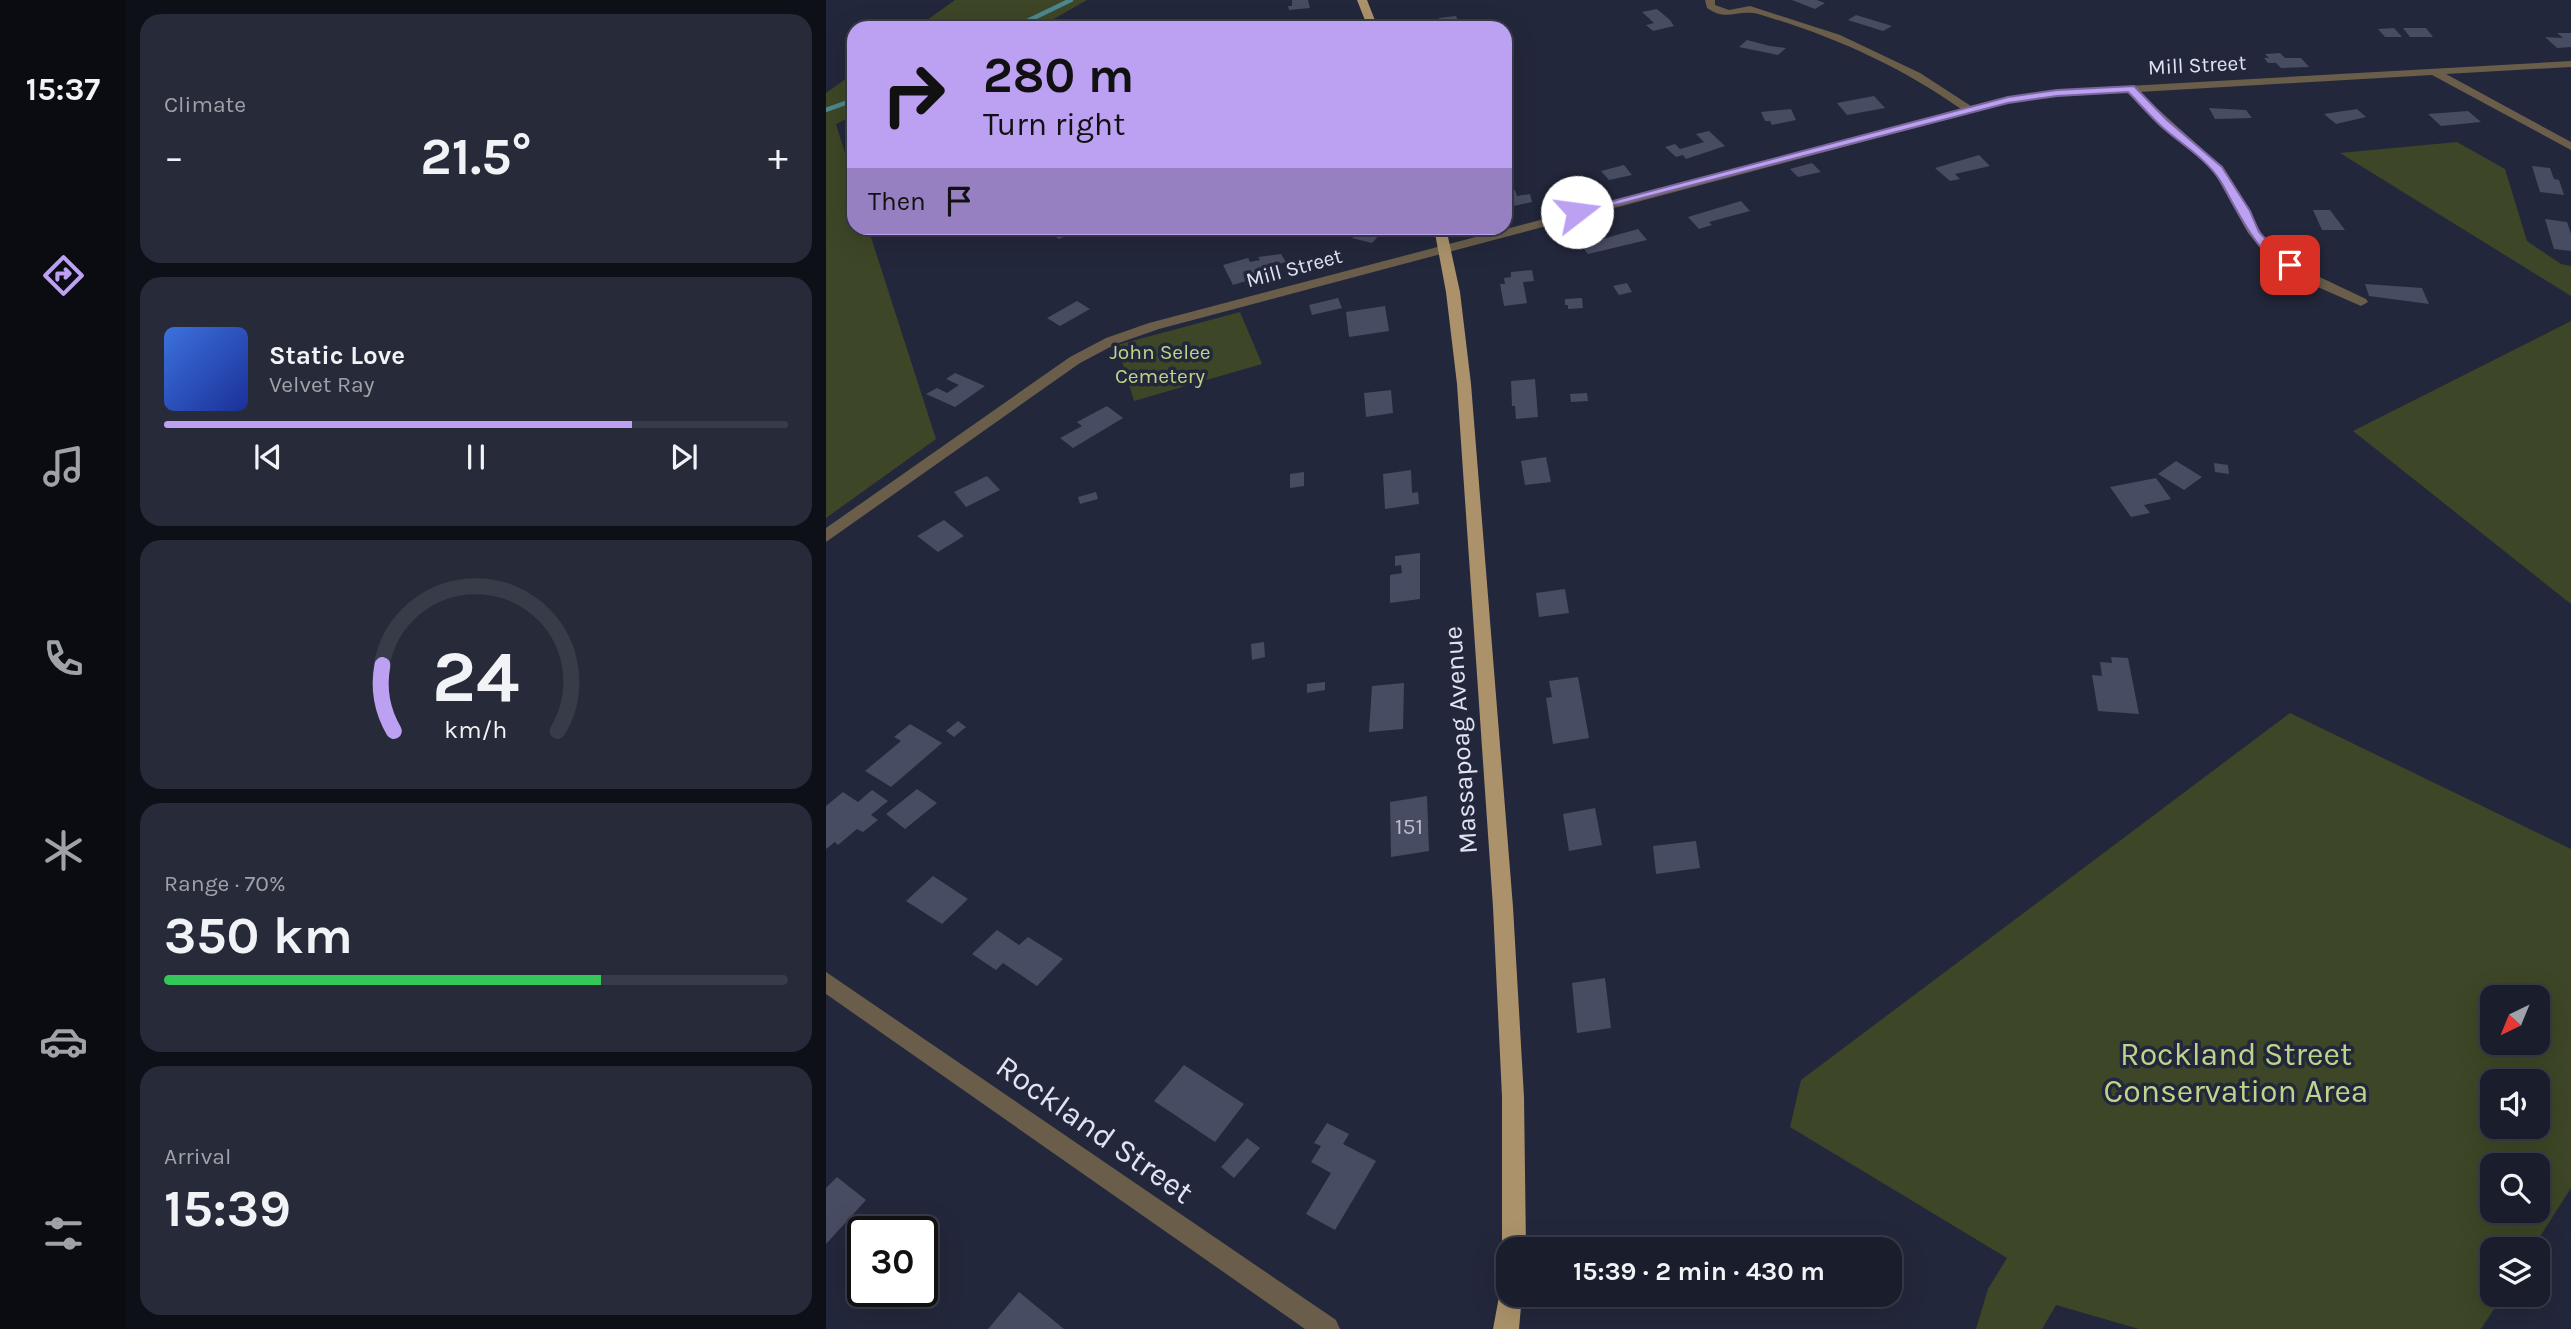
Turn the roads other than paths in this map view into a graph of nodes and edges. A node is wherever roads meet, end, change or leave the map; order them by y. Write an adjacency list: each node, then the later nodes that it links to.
1 (1362, 0): 4 (main road)
2 (1710, 0): 3 (street)
3 (1751, 4): 8 (street)
4 (1370, 21)
5 (2571, 64): 6 (street, Mill Street)
6 (2434, 72): 7 (street, Mill Street); 9 (street)
7 (2131, 89): 8 (street, Mill Street); 14 (street)
8 (1968, 109): 10 (street, Mill Street)
9 (2571, 146)
10 (1512, 229)
11 (1441, 235): 13 (main road, Massapoag Avenue)
12 (1490, 235): 13 (street, Mill Street)
13 (1444, 247): 15 (street, Mill Street); 17 (main road, Massapoag Avenue)
14 (2361, 302)
15 (826, 536)
16 (830, 991): 19 (street, Rockland Street)
17 (1514, 1237)
18 (1509, 1307): 20 (main road)
19 (1327, 1329)
20 (1506, 1329)

